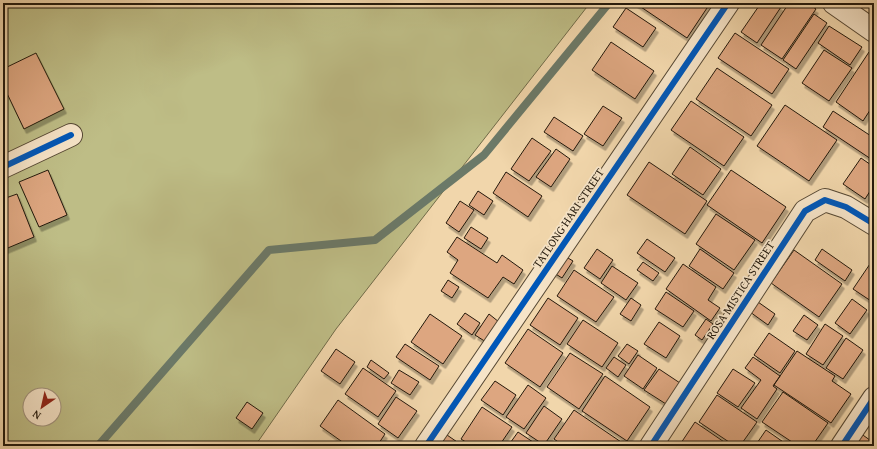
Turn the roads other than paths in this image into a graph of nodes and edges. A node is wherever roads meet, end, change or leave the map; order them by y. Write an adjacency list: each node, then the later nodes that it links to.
1 (728, 3): 8 (street, TATLONG HARI STREET)
2 (834, 3): 3 (street)
3 (874, 31)
4 (72, 135): 5 (street)
5 (3, 167)
6 (874, 224): 9 (street, ROSA MISTICA STREET)
7 (874, 398): 10 (street)
8 (426, 446)
9 (651, 446)
10 (842, 446)

